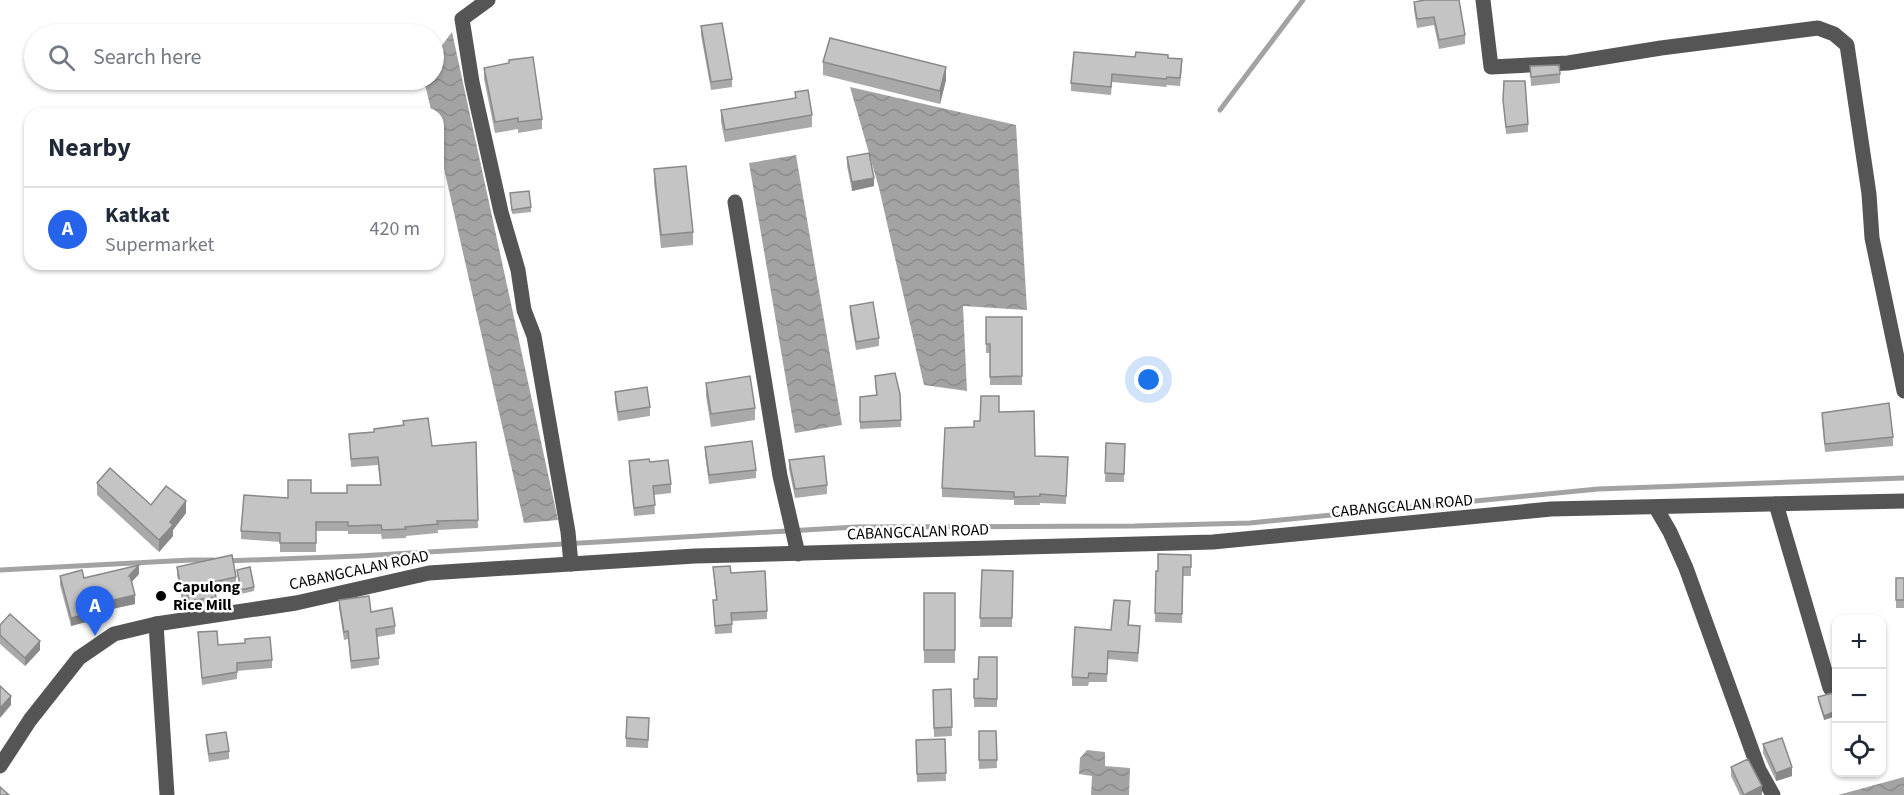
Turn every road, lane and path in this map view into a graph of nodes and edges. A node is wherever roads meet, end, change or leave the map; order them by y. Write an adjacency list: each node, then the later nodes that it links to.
1 (488, 0): 9 (street)
2 (1483, 0): 4 (street)
3 (735, 202): 8 (street)
4 (1904, 391)
5 (1904, 501): 6 (street, CABANGCALAN ROAD)
6 (1776, 504): 7 (street, CABANGCALAN ROAD); 11 (street)
7 (1656, 508): 8 (street, CABANGCALAN ROAD); 14 (street)
8 (798, 554): 9 (street, CABANGCALAN ROAD)
9 (571, 556): 10 (street, CABANGCALAN ROAD)
10 (156, 624): 12 (street, CABANGCALAN ROAD); 13 (street)
11 (1830, 688)
12 (0, 766)
13 (167, 795)
14 (1773, 795)

